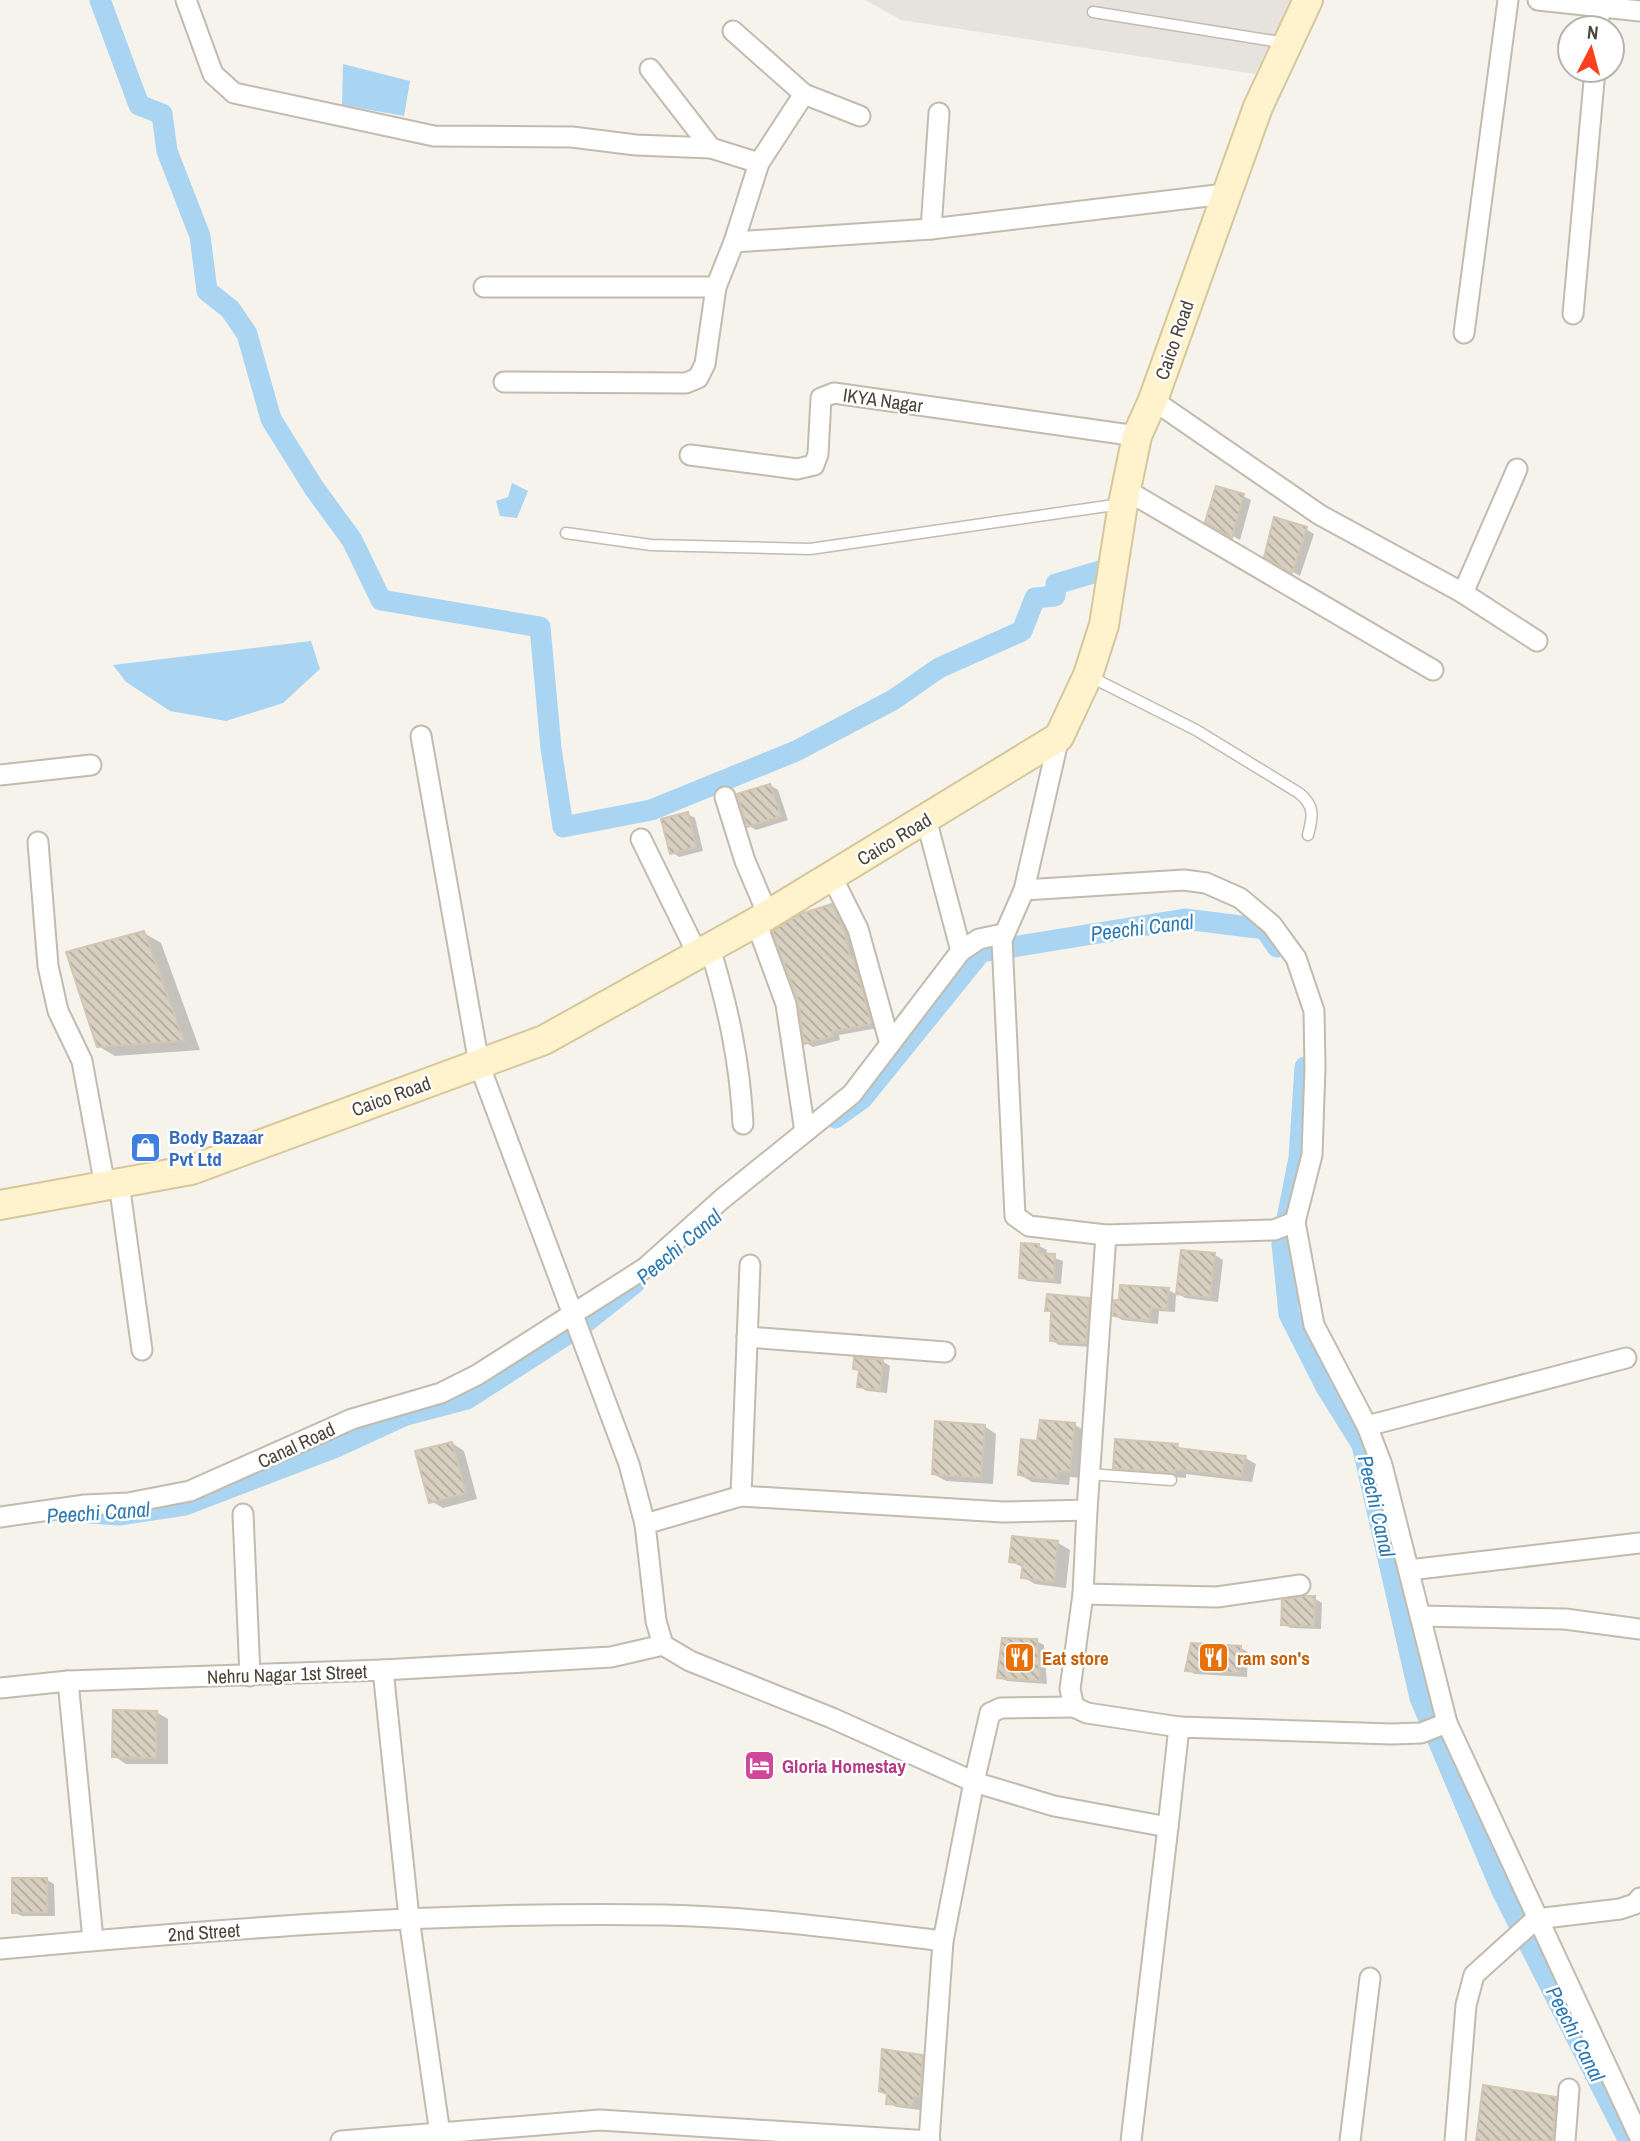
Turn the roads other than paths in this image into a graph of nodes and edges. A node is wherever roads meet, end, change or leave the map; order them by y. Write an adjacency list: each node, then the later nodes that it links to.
1 (186, 0): 16 (street)
2 (1308, 0): 10 (street, Caico Road)
3 (1508, 0): 24 (street)
4 (1538, 0): 5 (street)
5 (1600, 6): 6 (street); 8 (street)
6 (1640, 11)
7 (1093, 12): 10 (lane)
8 (1599, 14)
9 (733, 31): 13 (street)
10 (1288, 43): 18 (street, Caico Road)
11 (650, 69): 16 (street)
12 (1594, 84): 23 (street)
13 (804, 94): 15 (street); 17 (street)
14 (939, 113): 19 (street)
15 (860, 116)
16 (711, 148): 17 (street)
17 (759, 163): 20 (street)
18 (1225, 194): 19 (street); 26 (street, Caico Road)
19 (931, 229): 20 (street)
20 (734, 242): 22 (street)
21 (484, 287): 22 (street)
22 (716, 287): 25 (street)
23 (1573, 314)
24 (1464, 332)
25 (504, 382)
26 (1153, 400): 27 (street, Caico Road); 32 (street)
27 (1138, 436): 28 (street, IKYA Nagar); 30 (street, Caico Road)
28 (690, 455)
29 (1517, 469): 32 (street)
30 (1125, 497): 31 (lane); 34 (street); 35 (street, Caico Road)
31 (566, 533)
32 (1463, 593): 33 (street)
33 (1537, 641)
34 (1433, 670)
35 (1088, 675): 37 (street, Caico Road); 42 (lane)
36 (421, 736): 52 (street)
37 (1059, 737): 41 (street, Caico Road); 46 (street)
38 (91, 765): 39 (street)
39 (0, 775)
40 (725, 797): 47 (street)
41 (926, 819): 45 (street, Caico Road); 50 (street)
42 (1308, 835)
43 (641, 839): 49 (street)
44 (38, 842): 55 (street)
45 (832, 877): 47 (street, Caico Road); 51 (street)
46 (1024, 890): 48 (street); 57 (street)
47 (762, 919): 49 (street, Caico Road); 54 (street)
48 (1003, 937): 50 (street); 58 (street)
49 (704, 951): 52 (street, Caico Road); 53 (street)
50 (961, 951): 51 (street, Canal Road)
51 (890, 1044): 54 (street, Canal Road)
52 (479, 1064): 55 (street, Caico Road); 60 (street)
53 (743, 1124)
54 (805, 1132): 60 (street, Canal Road)
55 (112, 1185): 56 (street, Caico Road); 62 (street)
56 (0, 1205)
57 (1295, 1222): 58 (street); 65 (street)
58 (1106, 1235): 66 (street)
59 (750, 1265): 61 (street)
60 (574, 1319): 71 (street, Canal Road); 72 (street)
61 (747, 1337): 63 (street); 68 (street)
62 (142, 1350)
63 (946, 1352)
64 (1626, 1358): 65 (street)
65 (1367, 1426): 74 (street)
66 (1089, 1474): 67 (lane); 69 (street)
67 (1171, 1480)
68 (740, 1496): 69 (street); 72 (street)
69 (1087, 1510): 76 (street)
70 (243, 1514): 81 (street)
71 (0, 1517)
72 (645, 1524): 79 (street)
73 (1640, 1543): 74 (street)
74 (1409, 1570): 77 (street)
75 (1300, 1585): 76 (street)
76 (1083, 1594): 84 (street)
77 (1421, 1616): 78 (street); 85 (street)
78 (1640, 1629)
79 (663, 1645): 80 (street); 87 (street)
80 (383, 1670): 81 (street, Nehru Nagar 1st Street); 90 (street, Nehru Nagar 1st Street)
81 (250, 1676): 82 (street, Nehru Nagar 1st Street)
82 (68, 1681): 83 (street, Nehru Nagar 1st Street); 92 (street)
83 (0, 1688)
84 (1074, 1707): 86 (street); 87 (street)
85 (1443, 1724): 86 (street); 91 (street)
86 (1180, 1727): 88 (street)
87 (974, 1782): 88 (street); 93 (street)
88 (1168, 1827): 102 (street)
89 (1640, 1898): 91 (street)
90 (409, 1918): 92 (street, 2nd Street); 93 (street, 2nd Street); 97 (street, Nehru Nagar 1st Street)
91 (1536, 1919): 99 (street); 104 (street)
92 (93, 1940): 94 (street, 2nd Street)
93 (943, 1941): 101 (street)
94 (0, 1949)
95 (1370, 1978): 103 (street)
96 (1569, 2089): 105 (street)
97 (439, 2136): 98 (street); 100 (street)
98 (788, 2137): 101 (street)
99 (1640, 2138)
100 (341, 2141)
101 (929, 2141)
102 (1131, 2141)
103 (1350, 2141)
104 (1455, 2141)
105 (1564, 2141)

